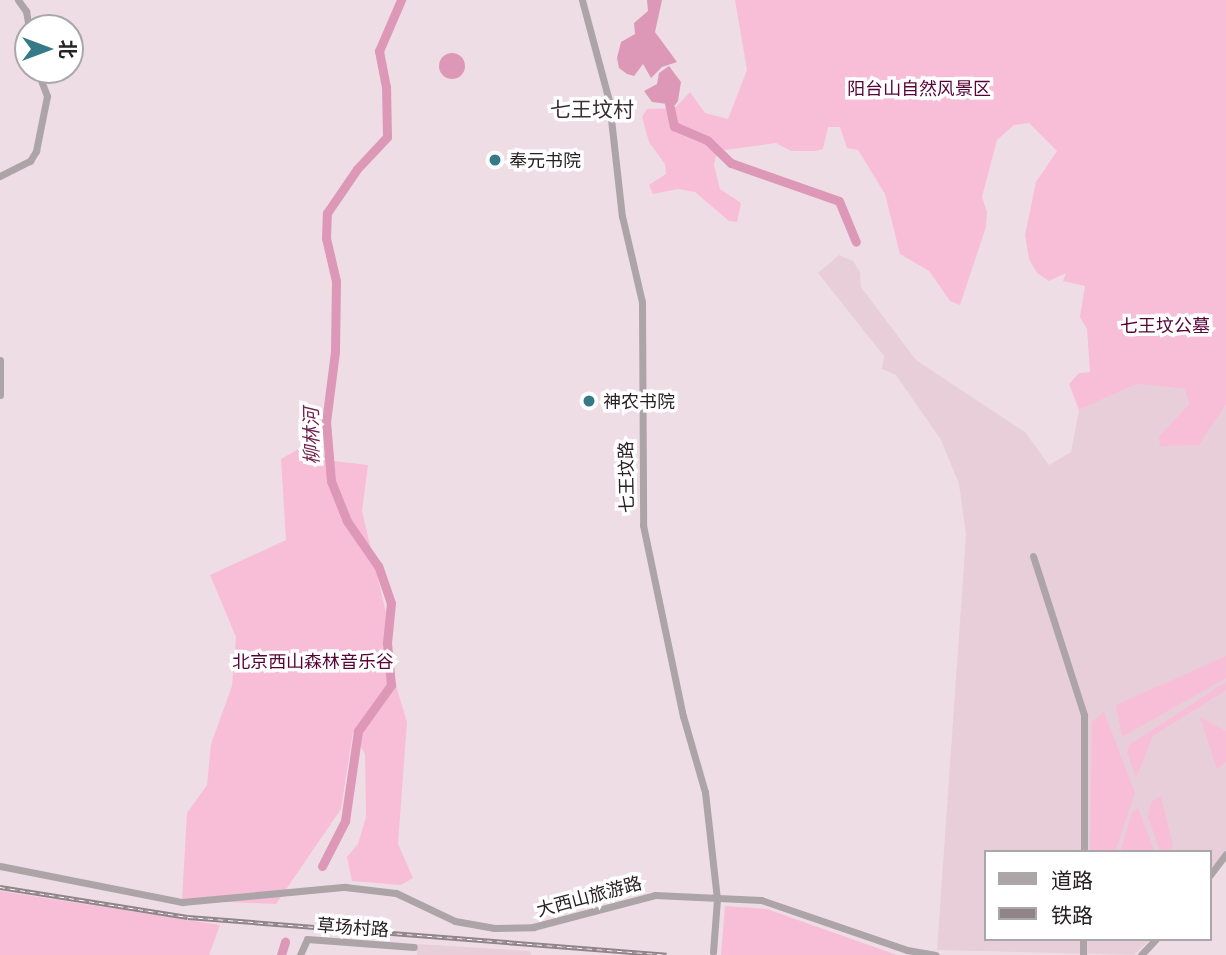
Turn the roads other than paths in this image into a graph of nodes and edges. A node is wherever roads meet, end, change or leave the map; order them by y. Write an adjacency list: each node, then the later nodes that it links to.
1 (582, 0): 11 (street, 七王坟路)
2 (42, 84): 3 (street)
3 (0, 176)
4 (0, 360): 5 (street)
5 (0, 395)
6 (1033, 556): 7 (street)
7 (1084, 850)
8 (1226, 854): 10 (street)
9 (0, 866): 11 (street, 大西山旅游路)
10 (1212, 872)
11 (717, 899): 14 (street, 七王坟路); 16 (street, 大西山旅游路)
12 (1154, 941): 17 (street)
13 (414, 947): 15 (street, 草场村路)
14 (713, 952)
15 (300, 955)
16 (936, 955)
17 (1141, 955)

